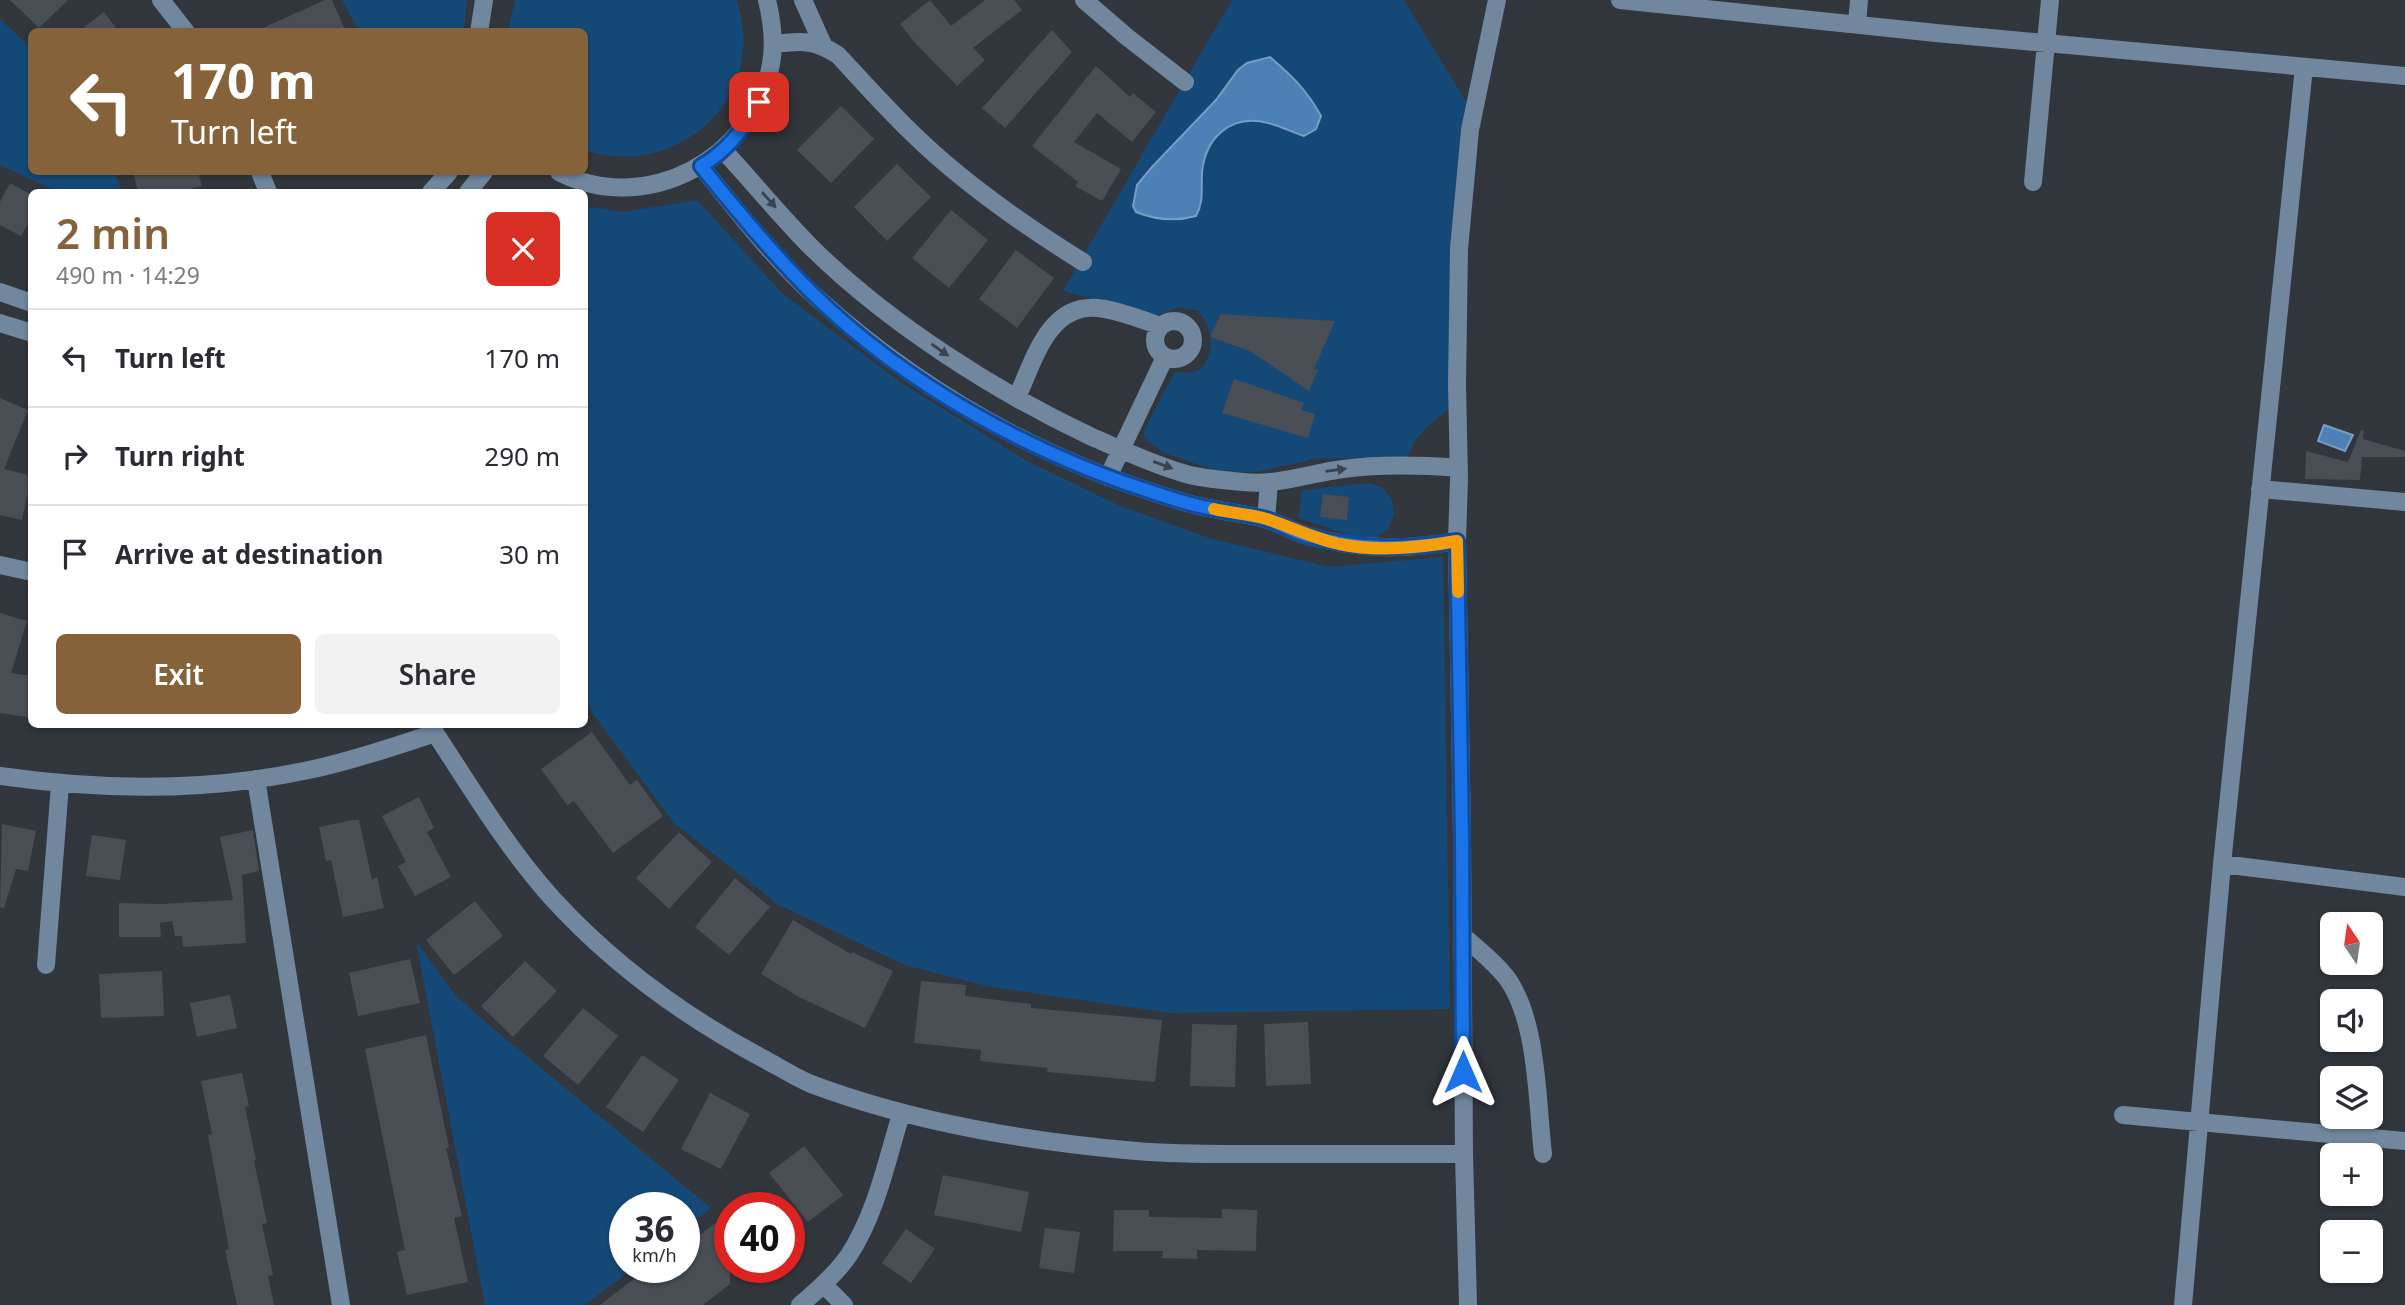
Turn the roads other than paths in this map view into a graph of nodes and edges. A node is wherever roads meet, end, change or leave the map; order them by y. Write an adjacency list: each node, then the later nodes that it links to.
1 (161, 0): 11 (street)
2 (484, 0): 12 (street)
3 (767, 0): 14 (street)
4 (803, 0): 15 (street)
5 (1084, 0): 18 (street)
6 (1497, 0): 36 (street)
7 (1620, 0): 10 (street)
8 (1859, 0): 10 (street)
9 (2050, 0): 13 (street)
10 (1857, 24): 13 (street)
11 (183, 28)
12 (479, 28)
13 (2046, 43): 16 (street); 24 (street)
14 (773, 44): 15 (street); 19 (street)
15 (823, 46): 27 (street)
16 (2304, 67): 17 (street); 39 (street)
17 (2405, 76)
18 (1185, 82)
19 (723, 150): 20 (street); 34 (street, one-way to 34)
20 (701, 166): 23 (street); 37 (street)
21 (446, 175): 25 (street)
22 (482, 175): 26 (street)
23 (567, 175)
24 (2033, 182)
25 (434, 189)
26 (470, 189)
27 (1083, 262)
28 (0, 292): 29 (street)
29 (28, 302)
30 (0, 323): 32 (street)
31 (1161, 326): 33 (street); 33 (street); 34 (street)
32 (28, 332)
33 (1165, 357): 35 (street)
34 (1017, 397): 35 (street)
35 (1121, 450): 37 (street); 38 (street, one-way to 38)
36 (1459, 468): 38 (street, one-way to 36); 42 (street)
37 (1108, 477): 41 (street)
38 (1269, 483): 41 (street)
39 (2260, 489): 40 (street); 49 (street)
40 (2405, 502)
41 (1266, 519): 42 (street)
42 (1457, 541): 51 (street)
43 (0, 565): 44 (street)
44 (28, 571)
45 (434, 729): 47 (street); 53 (street)
46 (0, 776): 48 (street)
47 (256, 779): 48 (street); 60 (street)
48 (60, 785): 52 (street)
49 (2222, 864): 50 (street); 55 (street)
50 (2405, 887)
51 (1463, 936): 57 (street); 58 (street)
52 (46, 965)
53 (901, 1114): 57 (street); 59 (street)
54 (2123, 1115): 55 (street)
55 (2201, 1121): 56 (street); 64 (street)
56 (2405, 1141)
57 (1464, 1154): 63 (street)
58 (1543, 1154)
59 (824, 1285): 61 (street); 62 (street)
60 (341, 1305)
61 (800, 1305)
62 (844, 1305)
63 (1468, 1305)
64 (2183, 1305)

